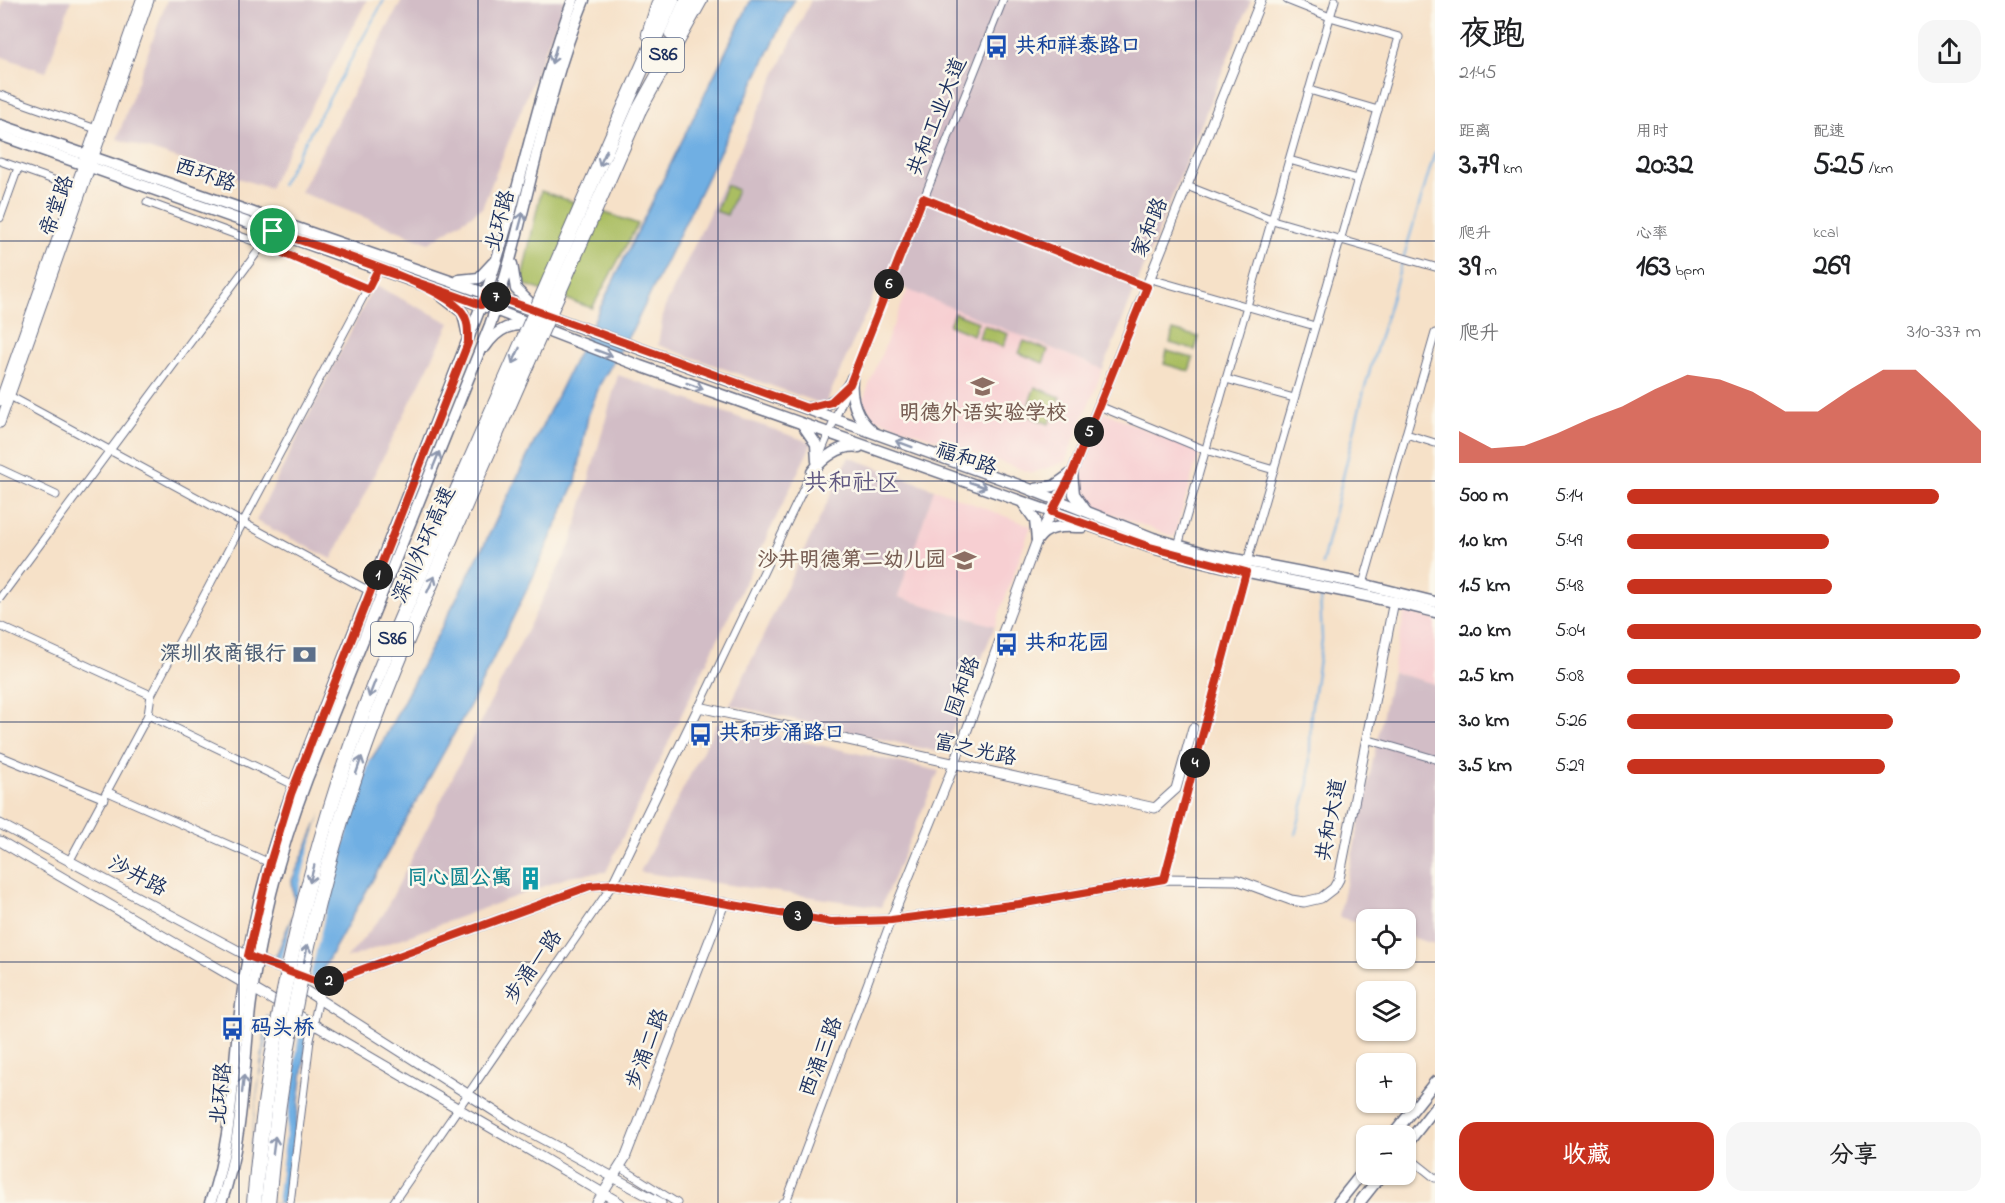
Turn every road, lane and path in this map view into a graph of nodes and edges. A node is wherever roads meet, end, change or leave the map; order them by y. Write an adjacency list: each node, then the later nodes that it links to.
1 (141, 0): 19 (street, 帝堂路)
2 (149, 0): 19 (street, 帝堂路)
3 (573, 0): 35 (main road, 北环路, one-way to 35)
4 (584, 0): 36 (main road, 北环路, one-way to 4)
5 (660, 0): 16 (highway)
6 (672, 0): 16 (highway, 深圳外环高速 / S86)
7 (687, 0): 16 (highway, 深圳外环高速 / S86)
8 (700, 0): 16 (highway)
9 (1003, 0): 28 (street, 共和工业大道)
10 (1261, 0): 26 (street, 家和路)
11 (1287, 0): 13 (street)
12 (1335, 0): 13 (street)
13 (1330, 17): 14 (street); 17 (street)
14 (1310, 90): 17 (street); 21 (street)
15 (0, 95): 19 (street)
16 (632, 107): 133 (highway, 深圳外环高速 / S86, one-way to 133, bridge); 134 (highway, 深圳外环高速 / S86, one-way to 16, bridge)
17 (1378, 110): 25 (street)
18 (0, 125): 23 (main road, 西环路)
19 (99, 130): 23 (street, 帝堂路)
20 (0, 135): 23 (main road, 西环路)
21 (1289, 160): 25 (street); 31 (street)
22 (0, 161): 24 (street)
23 (88, 161): 27 (street, 帝堂路); 32 (main road, 西环路); 39 (main road, 西环路); 58 (street, 帝堂路)
24 (18, 168): 27 (street); 30 (street)
25 (1358, 179): 33 (street)
26 (1187, 186): 31 (street); 40 (street, 家和路)
27 (76, 188): 58 (street, 帝堂路)
28 (923, 198): 40 (street); 56 (street, 共和工业大道)
29 (147, 202): 34 (street)
30 (0, 218)
31 (1272, 219): 33 (street); 46 (street)
32 (273, 231): 34 (street); 38 (main road, 西环路)
33 (1340, 240): 37 (street); 50 (street)
34 (264, 245): 42 (street); 70 (street)
35 (500, 253): 39 (main road); 43 (main road, 北环路)
36 (512, 258): 44 (main road, 北环路); 48 (main road)
37 (1435, 267)
38 (378, 269): 41 (main road, 西环路); 42 (street)
39 (442, 279): 43 (main road, 西环路)
40 (1149, 283): 46 (street); 60 (street, 家和路)
41 (428, 286): 45 (main road, 西环路); 52 (main road)
42 (368, 289): 83 (street)
43 (486, 293): 44 (main road, 西环路); 45 (main road, 北环路)
44 (499, 298): 47 (main road, 北环路); 48 (main road, 福和路)
45 (481, 305): 47 (main road, 西环路); 52 (main road, 北环路)
46 (1247, 307): 50 (street); 57 (street)
47 (495, 310): 49 (main road, 福和路); 54 (main road, 北环路)
48 (540, 313): 61 (main road, 福和路)
49 (535, 326): 54 (main road); 63 (main road, 福和路, one-way to 63)
50 (1315, 326): 59 (street)
51 (1435, 333): 53 (street)
52 (468, 343): 89 (main road, 北环路)
53 (1427, 361): 55 (street); 66 (street)
54 (475, 363): 113 (main road, 北环路, one-way to 54)
55 (1435, 363)
56 (852, 378): 61 (main road); 62 (street, 共和工业大道); 67 (main road)
57 (1226, 378): 59 (street); 71 (street)
58 (3, 395): 64 (street, 帝堂路); 70 (street)
59 (1294, 398): 74 (street)
60 (1099, 406): 71 (street); 76 (street, 家和路)
61 (800, 407): 62 (main road, 福和路)
62 (835, 419): 65 (street, 共和工业大道); 67 (main road, 福和路)
63 (795, 421): 65 (main road, 福和路); 72 (main road)
64 (0, 423)
65 (829, 433): 69 (main road, 福和路); 72 (street, 共和工业大道)
66 (1406, 434): 68 (street); 88 (street)
67 (878, 435): 77 (main road, 福和路, one-way to 67)
68 (1435, 443)
69 (874, 449): 75 (main road); 79 (main road, 福和路, one-way to 79)
70 (109, 450): 83 (street); 90 (street)
71 (1205, 450): 74 (street); 86 (street)
72 (817, 461): 75 (street, 共和工业大道)
73 (0, 469): 78 (street)
74 (1274, 470): 87 (street)
75 (812, 472): 96 (street, 共和工业大道)
76 (1072, 473): 77 (main road); 80 (street, 家和路); 82 (main road)
77 (1024, 487): 80 (main road, 福和路)
78 (56, 495)
79 (1020, 500): 81 (main road, 福和路); 85 (main road)
80 (1058, 500): 81 (street, 园和路); 82 (main road, 福和路)
81 (1052, 512): 84 (main road, 福和路); 85 (street, 园和路)
82 (1091, 515): 86 (main road, 福和路)
83 (241, 521): 89 (street); 95 (street)
84 (1092, 527): 85 (main road); 87 (main road, 福和路)
85 (1037, 540): 102 (street, 园和路)
86 (1178, 546): 87 (main road, 福和路)
87 (1247, 567): 88 (main road, 福和路); 91 (main road, 福和路); 109 (street)
88 (1363, 584): 92 (main road, 福和路)
89 (371, 592): 103 (main road, 北环路)
90 (0, 598)
91 (1394, 601): 93 (main road, 福和路); 99 (street, 共和大道)
92 (1435, 602)
93 (1435, 612)
94 (0, 626): 95 (street)
95 (151, 695): 97 (street)
96 (699, 707): 102 (street, 富之光路); 110 (street, 步涌一路)
97 (148, 715): 103 (street); 104 (street)
98 (1193, 728): 102 (street, 富之光路)
99 (1366, 739): 101 (street); 109 (street, 共和大道)
100 (0, 756): 104 (street)
101 (1435, 759)
102 (954, 765): 112 (street, 园和路)
103 (294, 785): 108 (main road, 北环路)
104 (106, 795): 107 (street); 108 (street)
105 (0, 824): 107 (street, 沙井路)
106 (0, 842): 115 (street)
107 (70, 860): 113 (street, 沙井路)
108 (270, 863): 113 (main road, 北环路)
109 (1164, 879): 112 (street, 共和大道)
110 (613, 884): 111 (street, 共和大道); 114 (street, 共和大道); 119 (street, 步涌一路)
111 (724, 903): 112 (street, 共和大道); 125 (street, 步涌二路)
112 (891, 920): 141 (street, 西涌三路)
113 (257, 960): 114 (street, bridge); 115 (main road, 北环路); 116 (street, bridge)
114 (322, 984): 116 (street)
115 (253, 987): 117 (street, bridge); 131 (main road, 北环路); 132 (main road, 北环路, one-way to 115)
116 (318, 998): 117 (street); 119 (street)
117 (313, 1022): 121 (street); 135 (street)
118 (1435, 1082): 122 (main road)
119 (468, 1094): 121 (street, 步涌一路); 126 (street)
120 (1435, 1108): 123 (main road)
121 (458, 1109): 130 (street); 136 (street, 步涌一路)
122 (1401, 1125)
123 (1416, 1132)
124 (1416, 1163): 127 (street)
125 (620, 1167): 126 (street, 步涌二路); 140 (street)
126 (614, 1178): 130 (street, 步涌二路); 139 (street)
127 (1435, 1179)
128 (1356, 1180): 142 (main road)
129 (1373, 1185): 143 (main road)
130 (603, 1193): 137 (street, 步涌二路); 138 (street)
131 (210, 1203)
132 (221, 1203)
133 (254, 1203)
134 (268, 1203)
135 (290, 1203)
136 (393, 1203)
137 (597, 1203)
138 (620, 1203)
139 (661, 1203)
140 (677, 1203)
141 (782, 1203)
142 (1338, 1203)
143 (1359, 1203)

